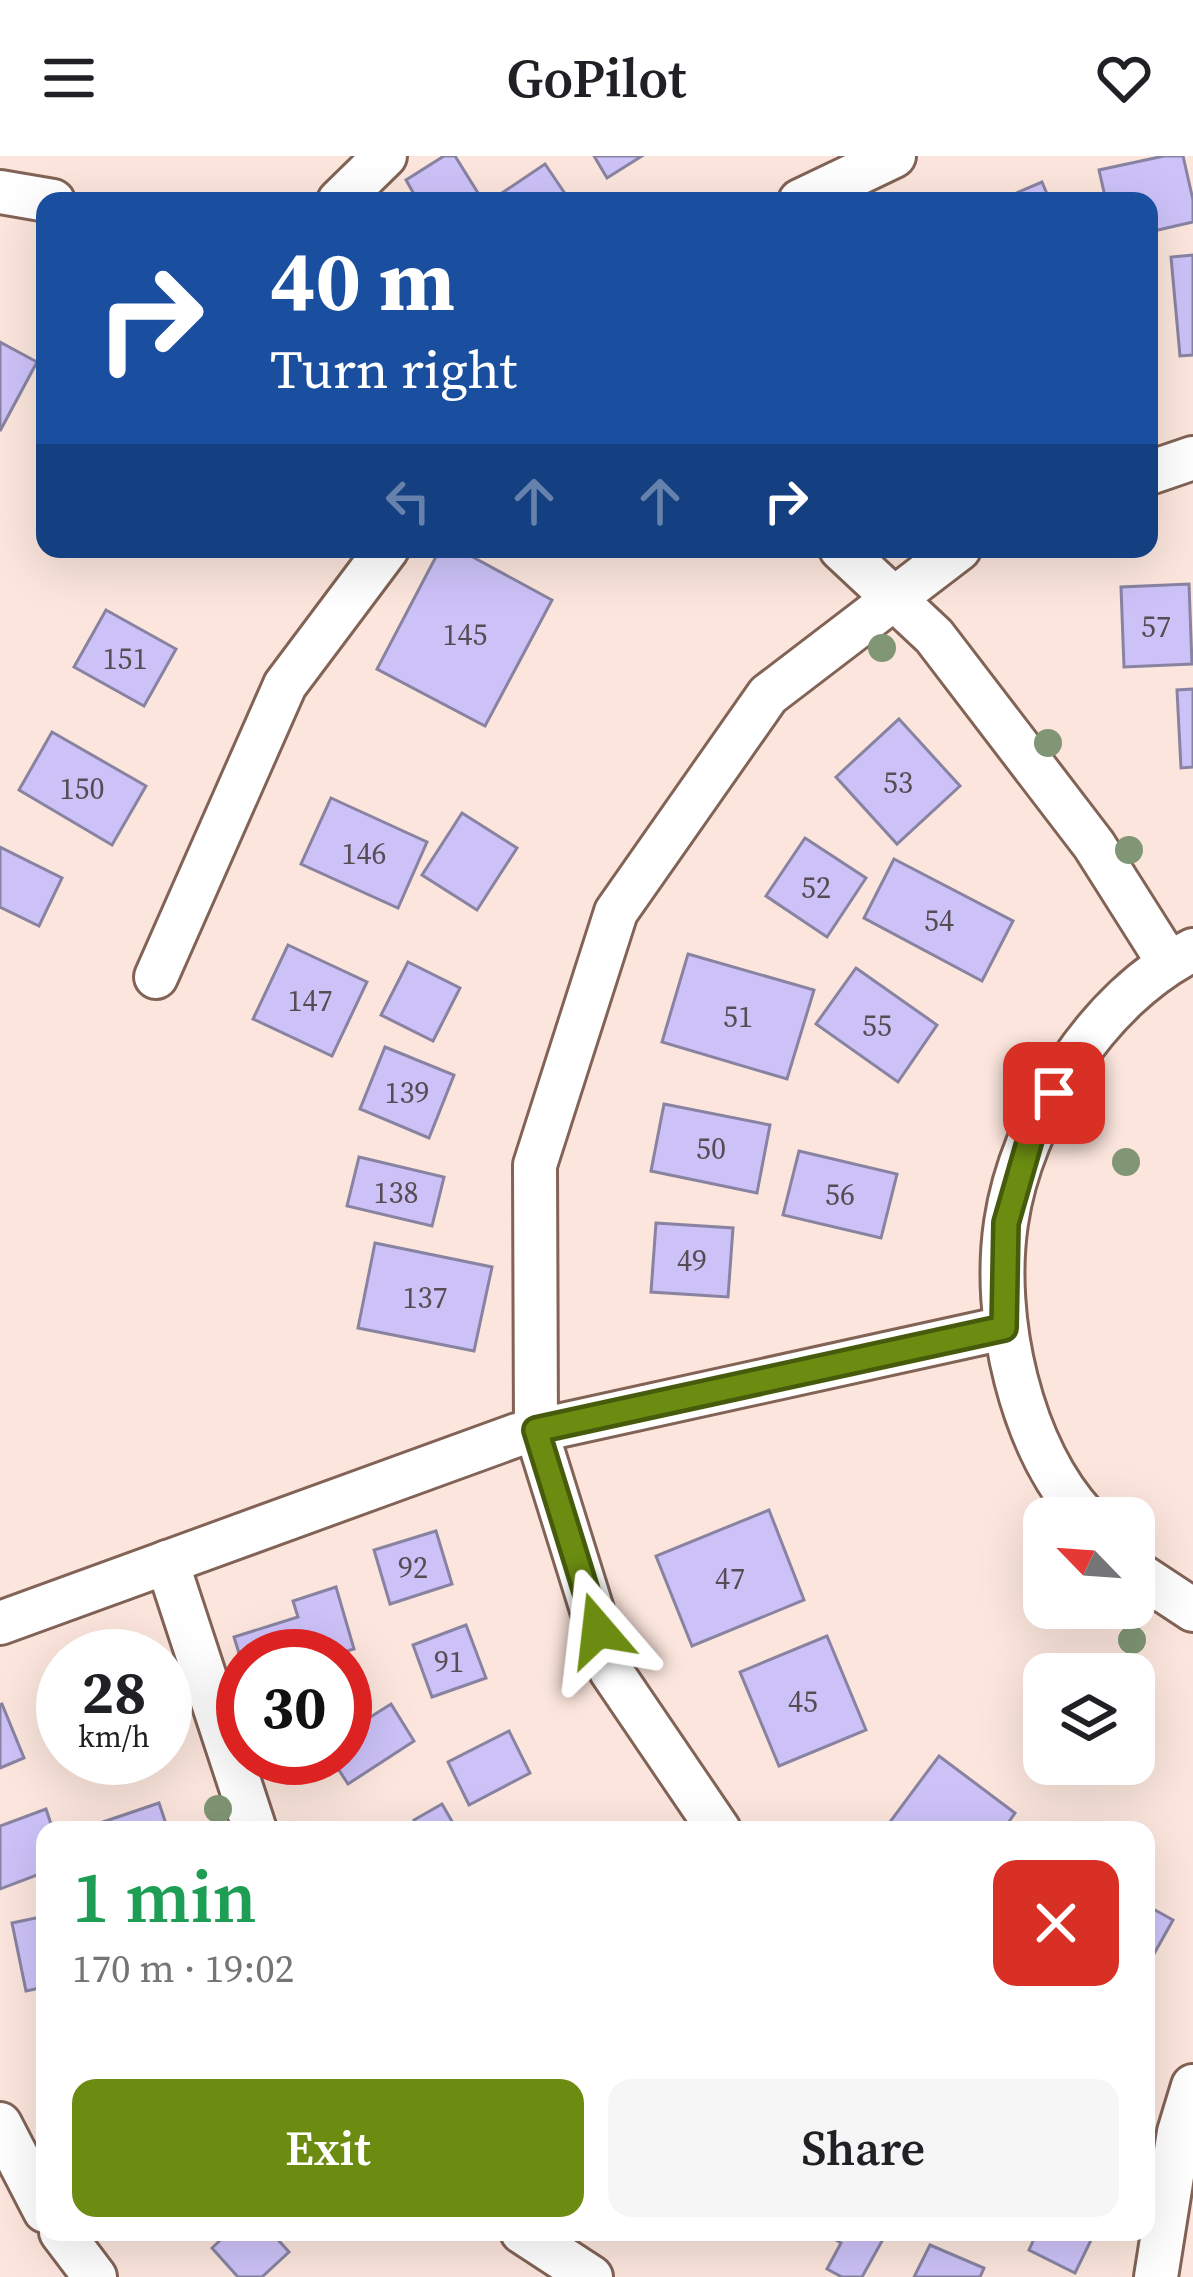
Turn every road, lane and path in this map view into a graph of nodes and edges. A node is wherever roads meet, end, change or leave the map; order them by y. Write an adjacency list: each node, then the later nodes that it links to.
1 (385, 156): 3 (street)
2 (894, 156): 4 (street)
3 (349, 192)
4 (819, 192)
5 (0, 193): 6 (street)
6 (36, 198)
7 (1193, 458): 8 (street)
8 (1158, 470)
9 (380, 558): 14 (street)
10 (851, 558): 12 (street)
11 (947, 558): 12 (street)
12 (895, 598): 13 (street); 16 (street)
13 (1181, 956): 15 (street)
14 (155, 977)
15 (1004, 1328): 16 (street); 17 (street)
16 (536, 1430): 18 (street); 23 (street)
17 (1068, 1497)
18 (167, 1562): 21 (street); 22 (street)
19 (1155, 1585): 20 (street)
20 (1193, 1610)
21 (0, 1623)
22 (252, 1821)
23 (712, 1821)
24 (1193, 2086): 26 (street)
25 (0, 2124): 27 (street)
26 (1173, 2128): 32 (street)
27 (36, 2194)
28 (68, 2241): 30 (street)
29 (536, 2241): 31 (street)
30 (95, 2277)
31 (591, 2277)
32 (1156, 2277)

